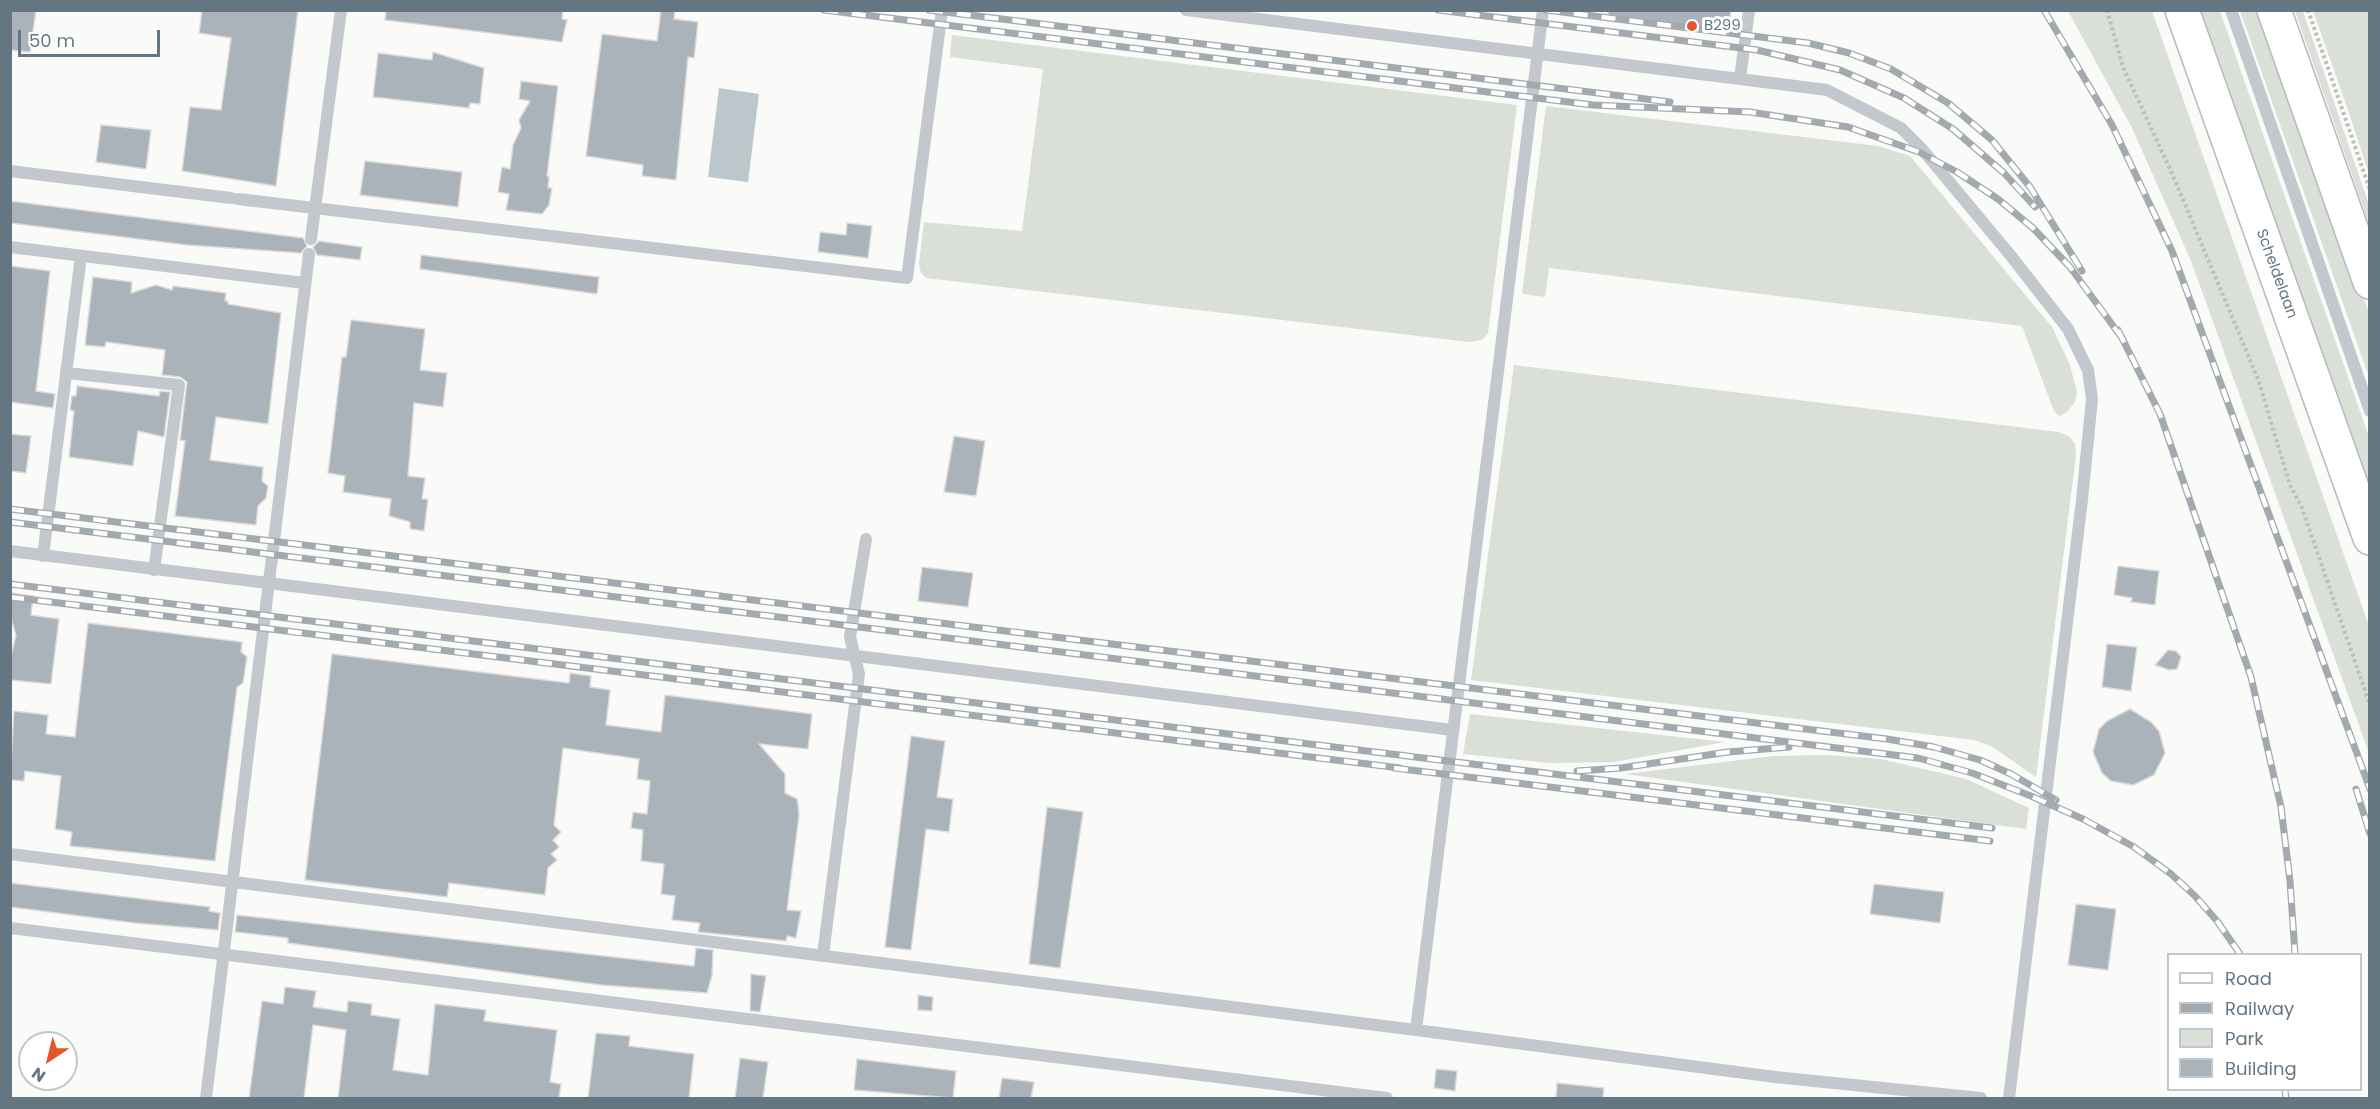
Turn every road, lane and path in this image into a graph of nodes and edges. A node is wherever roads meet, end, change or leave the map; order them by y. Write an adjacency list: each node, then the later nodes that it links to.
1 (341, 10): 15 (lane)
2 (942, 10): 15 (lane)
3 (1186, 10): 11 (lane)
4 (1542, 10): 11 (lane)
5 (1749, 10): 12 (lane)
6 (2107, 10): 31 (path)
7 (2182, 10): 24 (main road, Scheldelaan)
8 (2231, 10): 23 (lane)
9 (2274, 10): 20 (main road)
10 (2308, 10): 14 (path)
11 (1537, 53): 12 (lane); 32 (lane)
12 (1740, 79): 42 (lane)
13 (10, 171): 15 (lane)
14 (2370, 190)
15 (315, 208): 16 (lane)
16 (311, 240)
17 (10, 247): 19 (lane)
18 (309, 254): 21 (lane)
19 (81, 256): 21 (lane); 22 (lane)
20 (2370, 282)
21 (304, 283): 29 (lane)
22 (67, 373): 27 (lane); 28 (lane)
23 (2370, 411)
24 (2370, 538)
25 (866, 539): 30 (lane)
26 (10, 552): 27 (lane)
27 (43, 556): 28 (lane)
28 (154, 570): 29 (lane)
29 (268, 585): 30 (lane); 34 (lane)
30 (855, 656): 32 (lane); 37 (lane)
31 (2370, 705)
32 (1453, 730): 38 (lane)
33 (10, 854): 34 (lane)
34 (233, 883): 36 (lane); 37 (lane)
35 (10, 928): 36 (lane)
36 (225, 955): 39 (lane); 40 (lane)
37 (823, 955): 38 (lane)
38 (1416, 1030): 41 (lane)
39 (206, 1098)
40 (1387, 1098)
41 (1982, 1098)
42 (2009, 1098)

